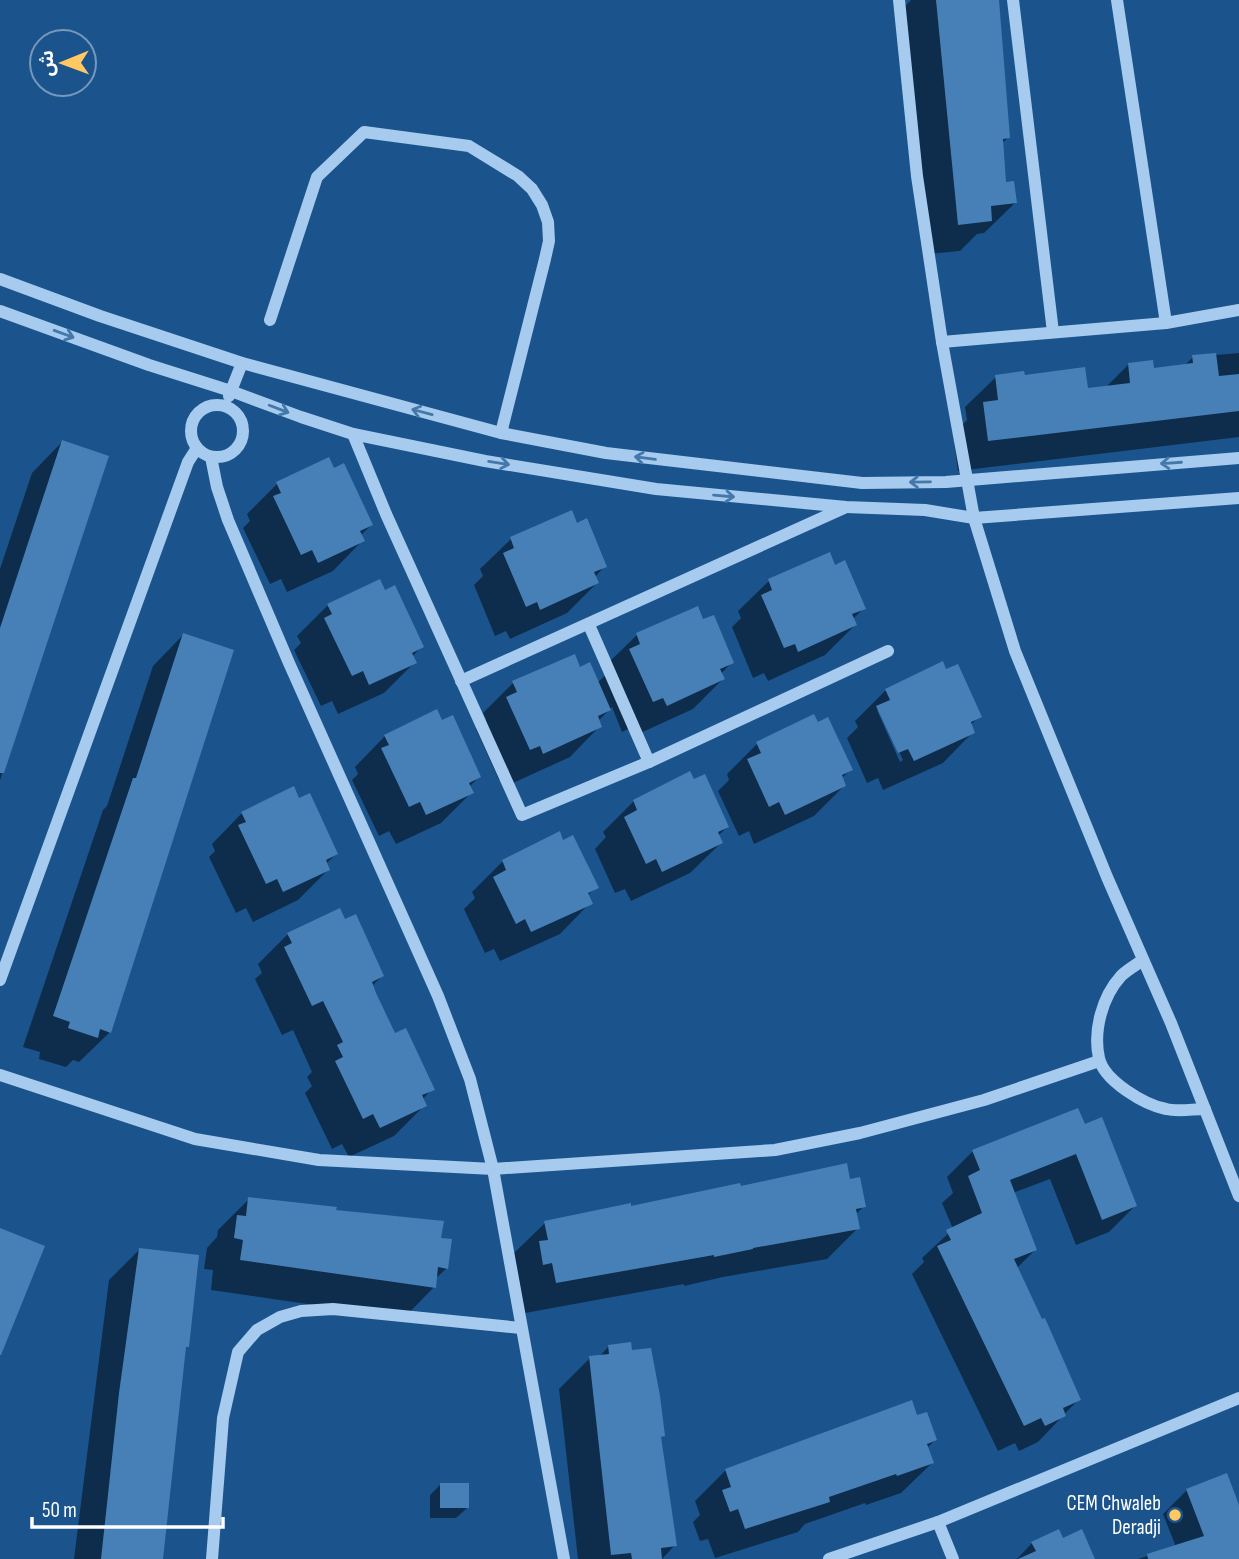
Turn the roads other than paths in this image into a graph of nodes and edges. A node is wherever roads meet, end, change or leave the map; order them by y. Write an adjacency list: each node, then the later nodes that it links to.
1 (899, 0): 10 (street)
2 (1013, 0): 9 (street)
3 (1117, 0): 8 (street)
4 (0, 279): 11 (street)
5 (1239, 310): 8 (street)
6 (0, 311): 12 (street, one-way to 12)
7 (270, 320): 14 (street)
8 (1166, 323): 9 (street)
9 (1053, 332): 10 (street)
10 (942, 342): 19 (street)
11 (242, 363): 12 (street); 14 (street, one-way to 11)
12 (231, 391): 13 (street); 15 (street, one-way to 15)
13 (225, 407): 16 (street); 17 (street)
14 (501, 433): 19 (street, one-way to 14)
15 (353, 434): 21 (street, one-way to 21); 25 (street)
16 (197, 448): 17 (street); 28 (street)
17 (212, 457): 32 (street)
18 (1239, 458): 19 (street, one-way to 19)
19 (965, 479): 22 (street)
20 (1239, 498): 22 (street)
21 (846, 507): 22 (street); 23 (street)
22 (974, 518): 27 (street)
23 (589, 625): 25 (street); 26 (street)
24 (888, 651): 26 (street)
25 (461, 681): 26 (street)
26 (649, 762)
27 (1143, 960): 29 (street); 31 (street)
28 (0, 980)
29 (1099, 1060): 31 (street); 32 (street)
30 (0, 1075): 32 (street)
31 (1205, 1109): 33 (street)
32 (494, 1169): 34 (street)
33 (1239, 1196)
34 (521, 1328): 37 (street); 38 (street)
35 (1239, 1398): 36 (street)
36 (938, 1522): 39 (street); 40 (street)
37 (212, 1559)
38 (564, 1559)
39 (829, 1559)
40 (953, 1559)

